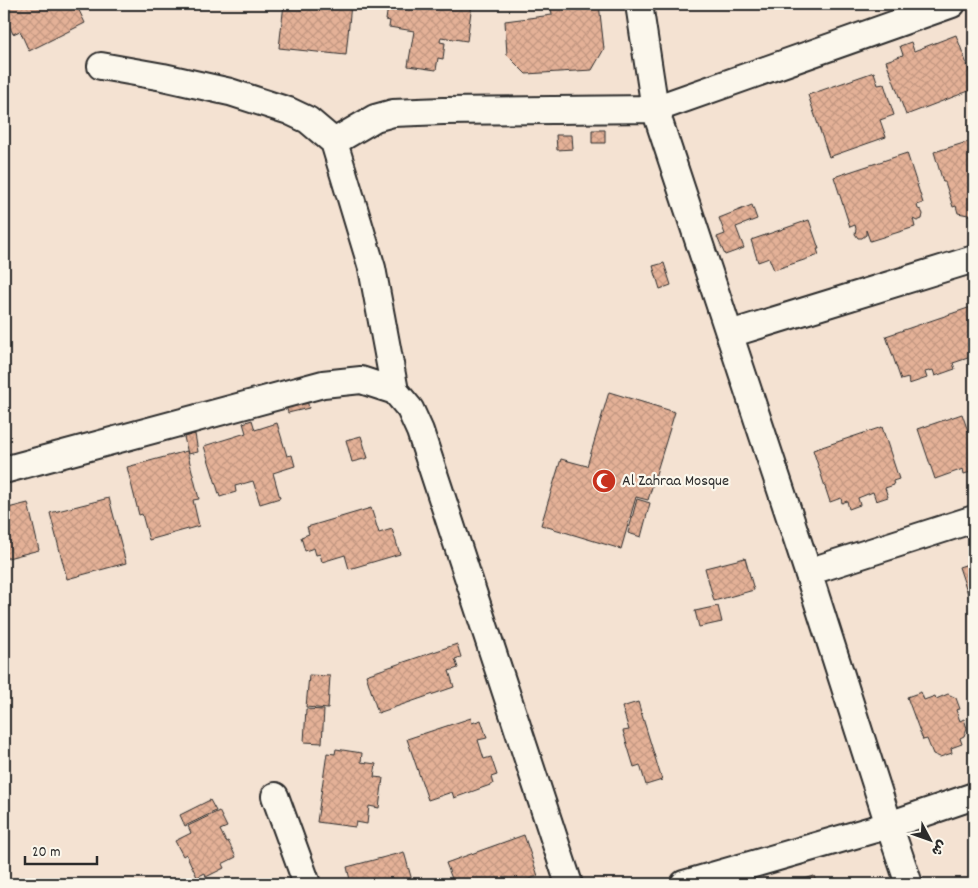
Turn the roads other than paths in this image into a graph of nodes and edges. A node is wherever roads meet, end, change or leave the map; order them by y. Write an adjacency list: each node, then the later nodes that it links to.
1 (639, 4): 4 (street)
2 (944, 5): 4 (street)
3 (101, 66): 5 (street)
4 (655, 109): 5 (street); 7 (street)
5 (334, 142): 8 (street)
6 (974, 259): 7 (street)
7 (730, 334): 11 (street)
8 (395, 391): 9 (street); 16 (street)
9 (4, 470)
10 (974, 519): 11 (street)
11 (808, 572): 14 (street)
12 (275, 796): 15 (street)
13 (974, 796): 14 (street)
14 (888, 825): 17 (street); 18 (street)
15 (307, 884)
16 (569, 884)
17 (684, 884)
18 (909, 884)

